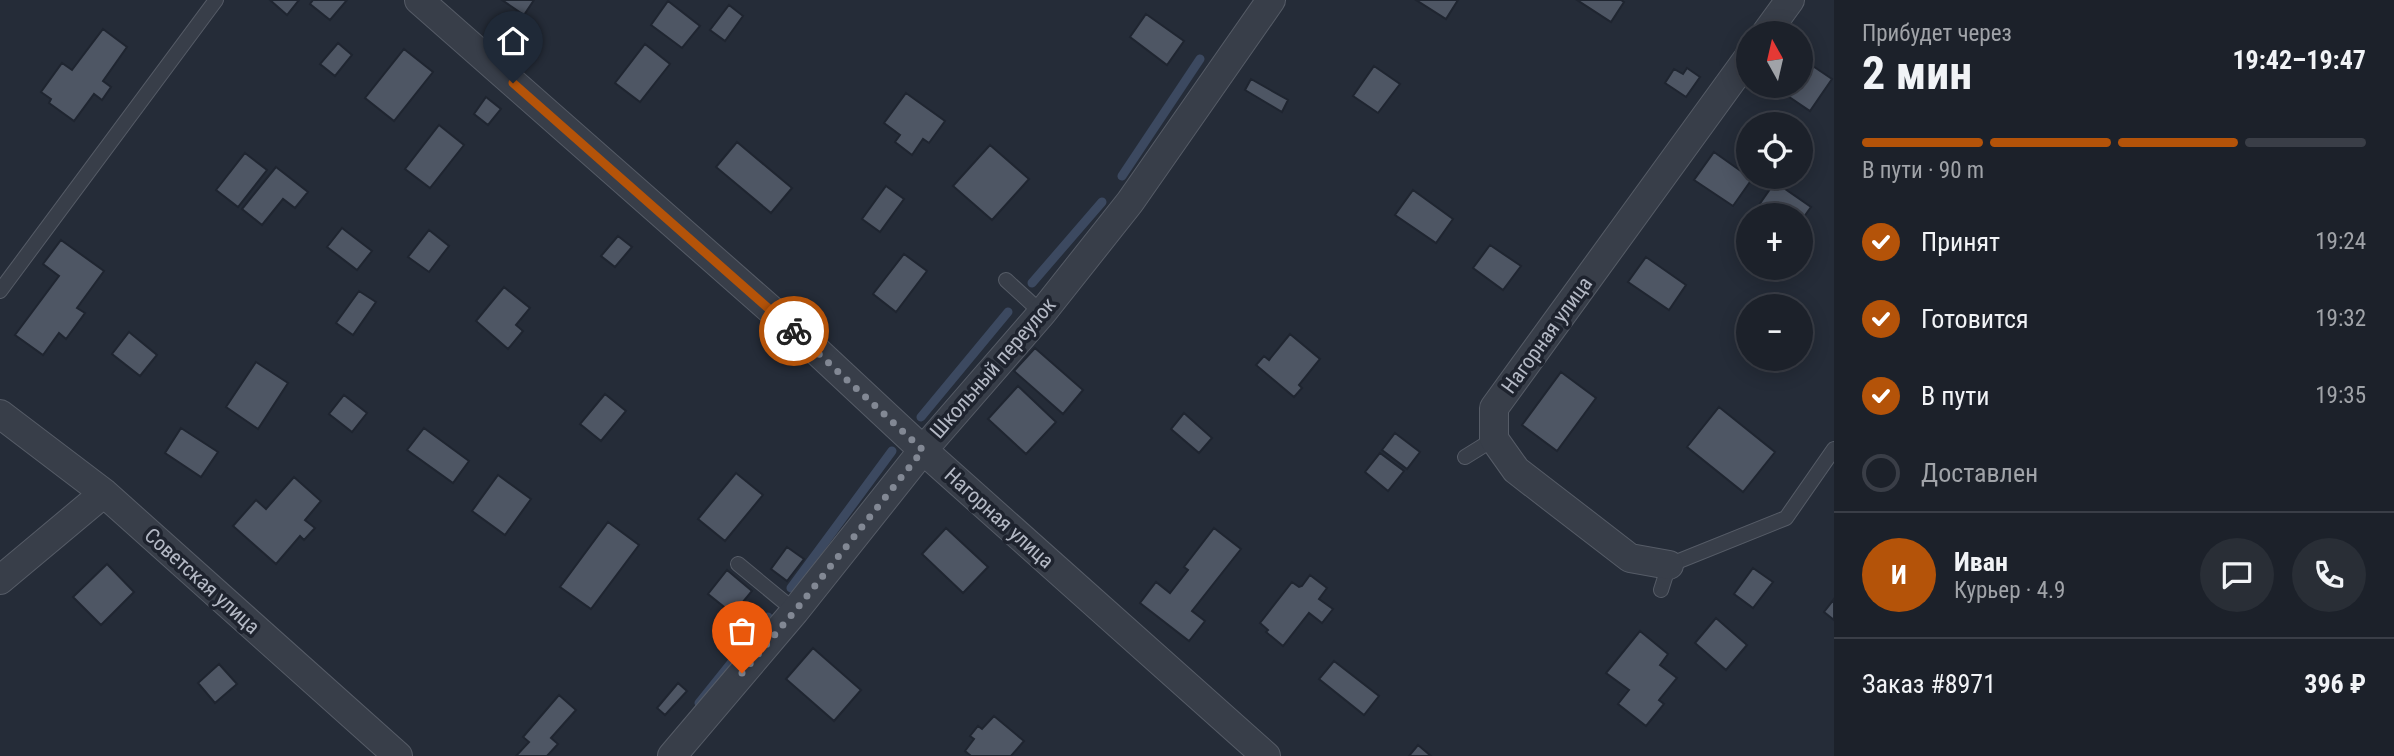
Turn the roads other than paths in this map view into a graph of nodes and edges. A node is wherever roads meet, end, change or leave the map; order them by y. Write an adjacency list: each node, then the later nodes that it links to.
1 (216, 0): 8 (lane)
2 (419, 0): 13 (street, Нагорная улица)
3 (1271, 0): 9 (street, Школьный переулок)
4 (1790, 0): 5 (street)
5 (1775, 21)
6 (1736, 75): 11 (street, Нагорная улица)
7 (1006, 280): 9 (lane)
8 (0, 291)
9 (1042, 313): 13 (street, Школьный переулок)
10 (0, 414): 15 (street, Советская улица)
11 (1494, 439): 14 (lane); 17 (street)
12 (1834, 449): 17 (lane)
13 (923, 450): 19 (street, Школьный переулок); 22 (street, Нагорная улица)
14 (1465, 457)
15 (104, 493): 18 (street); 20 (street, Советская улица)
16 (738, 564): 19 (lane)
17 (1665, 577)
18 (0, 580)
19 (795, 611): 21 (street, Школьный переулок)
20 (398, 756)
21 (672, 756)
22 (1266, 756)

